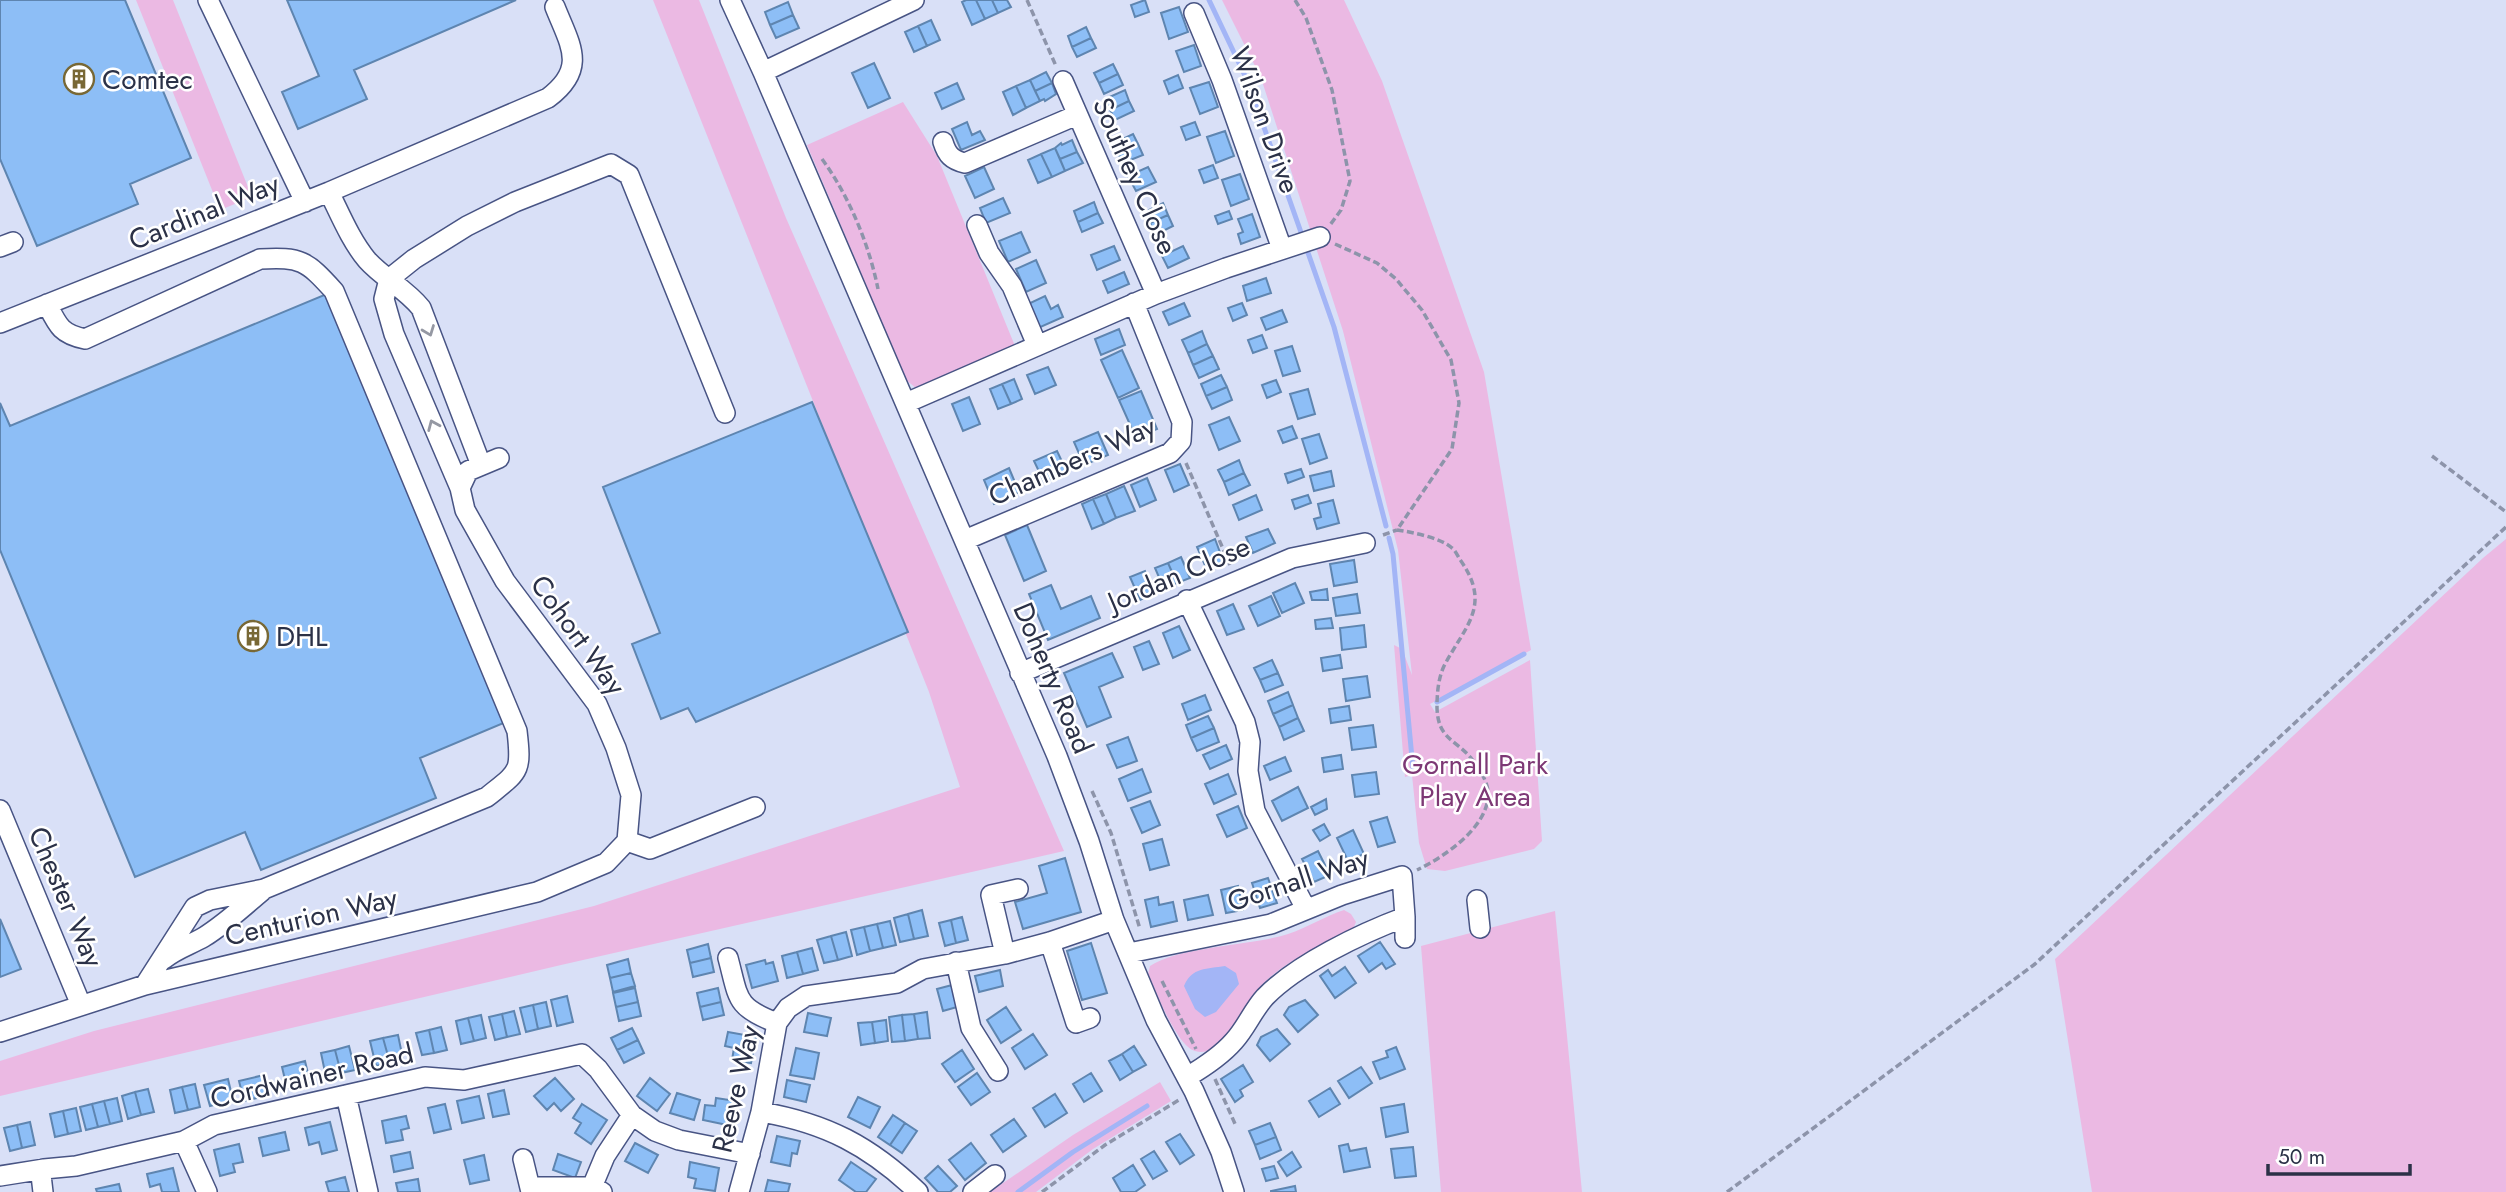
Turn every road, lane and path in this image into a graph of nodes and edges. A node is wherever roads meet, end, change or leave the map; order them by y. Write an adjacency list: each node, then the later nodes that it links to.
1 (208, 0): 13 (street)
2 (730, 0): 8 (street, Doherty Road)
3 (914, 0): 8 (street)
4 (1027, 0): 9 (path)
5 (1295, 0): 15 (path)
6 (555, 7): 12 (street, Cardinal Way)
7 (1194, 13): 15 (street, Wilson Drive)
8 (763, 72): 22 (street, Doherty Road)
9 (1061, 76): 10 (street, Southey Close)
10 (1077, 115): 11 (street); 17 (street, Southey Close)
11 (943, 142)
12 (329, 192): 13 (street, Cardinal Way); 16 (street)
13 (305, 202): 19 (street, Cardinal Way)
14 (977, 225): 21 (street)
15 (1302, 242): 17 (street); 29 (path)
16 (389, 279): 23 (street); 26 (street, Cohort Way, one-way to 16); 26 (street, one-way to 26)
17 (1156, 294): 18 (street)
18 (1134, 303): 21 (street); 24 (street, Chambers Way)
19 (47, 304): 20 (street, Cardinal Way); 39 (street)
20 (0, 323)
21 (1037, 345): 22 (street)
22 (906, 402): 30 (street, Doherty Road)
23 (725, 413)
24 (1170, 453): 30 (street, Chambers Way); 32 (path)
25 (2432, 456): 27 (path)
26 (460, 488): 37 (street, Cohort Way)
27 (2506, 512)
28 (2506, 527): 79 (path)
29 (1397, 530): 31 (path); 38 (path)
30 (965, 540): 34 (street, Doherty Road)
31 (1369, 541): 32 (street, Jordan Close)
32 (1236, 580): 33 (street, Jordan Close)
33 (1187, 600): 34 (street, Jordan Close); 42 (street)
34 (1020, 673): 44 (street, Doherty Road)
35 (755, 807): 37 (street)
36 (0, 810): 54 (street, Chester Way)
37 (626, 841): 53 (street, Centurion Way)
38 (1402, 876): 42 (street, Gornall Way); 43 (street)
39 (264, 889): 52 (street); 52 (street)
40 (1018, 889): 49 (street)
41 (1477, 900): 45 (street)
42 (1306, 909): 48 (street, Gornall Way)
43 (1405, 917): 46 (street); 59 (street)
44 (1114, 919): 47 (street, Reeve Way); 48 (street, Doherty Road)
45 (1480, 928)
46 (1405, 938)
47 (1050, 942): 49 (street, Reeve Way); 55 (street)
48 (1129, 953): 59 (street, Doherty Road)
49 (1005, 954): 51 (street, Reeve Way)
50 (728, 958): 56 (street)
51 (956, 962): 56 (street, Reeve Way); 58 (street)
52 (158, 964): 53 (street)
53 (145, 985): 54 (street, Centurion Way)
54 (81, 1005): 57 (street, Centurion Way)
55 (1090, 1018)
56 (777, 1023): 61 (street, Reeve Way)
57 (0, 1032)
58 (998, 1071)
59 (1191, 1084): 77 (path); 78 (street, Doherty Road)
60 (346, 1095): 62 (street, Cordwainer Road); 63 (street, Cordwainer Road); 73 (street)
61 (761, 1112): 64 (street, Reeve Way); 75 (street)
62 (632, 1115): 64 (street, Cordwainer Road); 70 (street)
63 (184, 1141): 66 (street, Cordwainer Road); 72 (street)
64 (750, 1154): 74 (street, Reeve Way)
65 (523, 1159): 69 (street)
66 (44, 1169): 68 (street, Cordwainer Road); 71 (street)
67 (995, 1175): 76 (street)
68 (0, 1176)
69 (531, 1189): 70 (street)
70 (597, 1189)
71 (43, 1192)
72 (206, 1192)
73 (368, 1192)
74 (738, 1192)
75 (918, 1192)
76 (973, 1192)
77 (1041, 1192)
78 (1234, 1192)
79 (1727, 1192)

